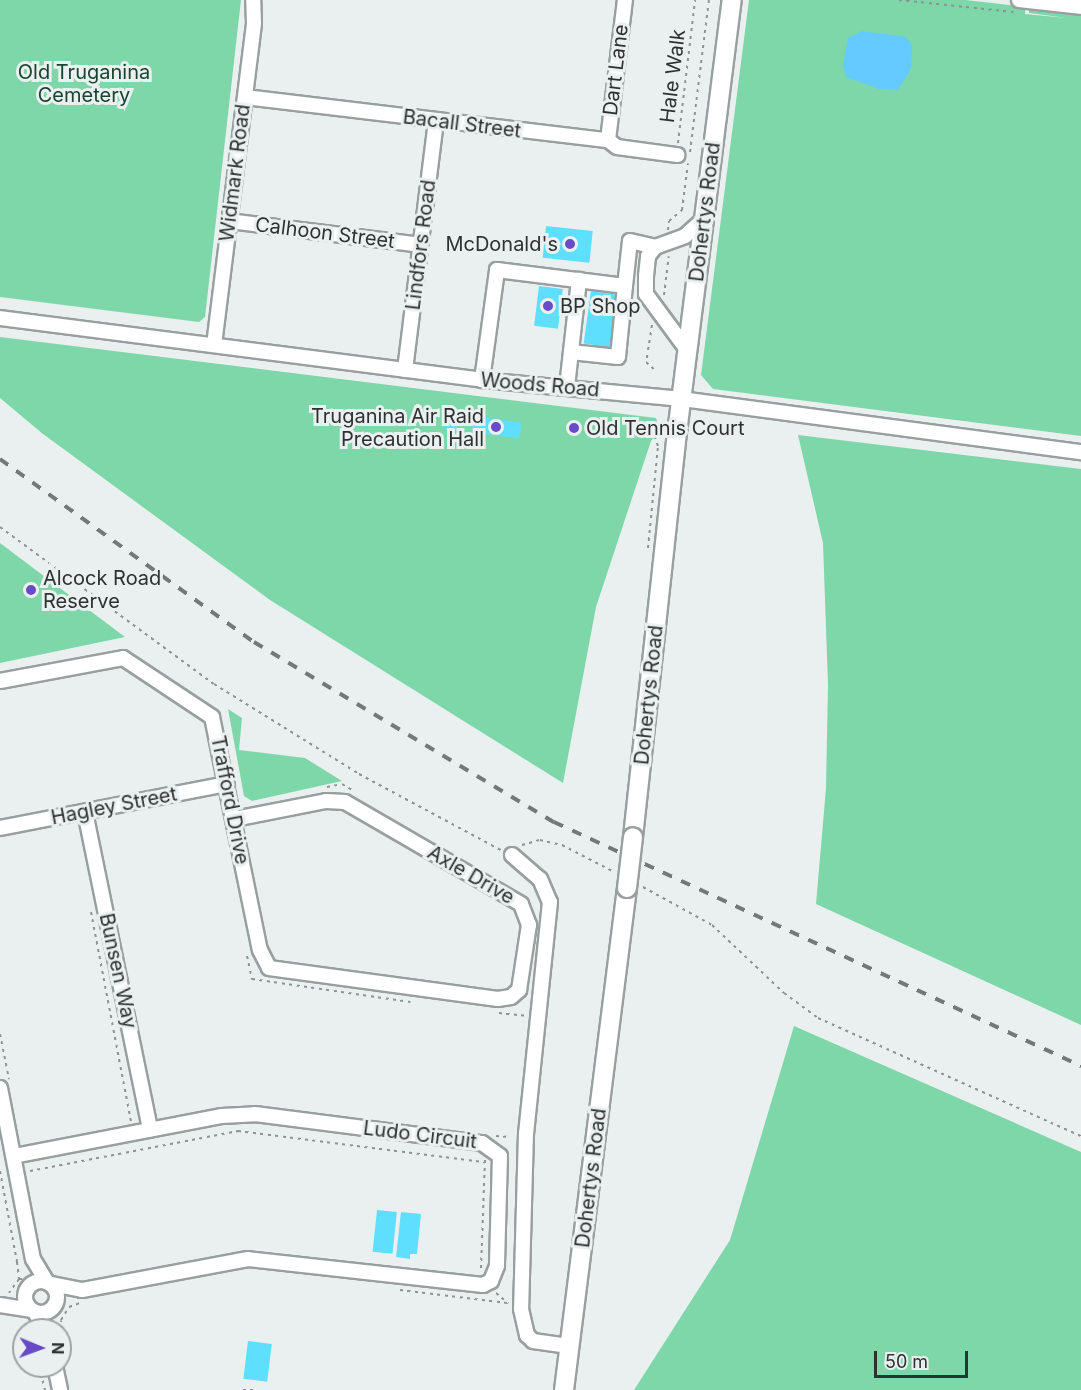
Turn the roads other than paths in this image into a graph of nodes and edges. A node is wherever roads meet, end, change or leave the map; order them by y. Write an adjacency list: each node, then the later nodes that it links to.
1 (253, 0): 7 (street, Widmark Road)
2 (625, 0): 9 (street, Dart Lane)
3 (731, 0): 11 (main road, Dohertys Road)
4 (1019, 0): 5 (street)
5 (1039, 1): 6 (street)
6 (1081, 8)
7 (245, 97): 8 (street, Bacall Street); 12 (street, Widmark Road)
8 (436, 121): 9 (street, Bacall Street); 13 (street, Lindfors Road)
9 (608, 140): 10 (street, Bacall Street)
10 (677, 155)
11 (705, 218): 14 (street); 19 (main road, Dohertys Road)
12 (229, 221): 13 (street, Calhoon Street); 18 (street, Widmark Road)
13 (421, 245): 21 (street, Lindfors Road)
14 (655, 247): 16 (street); 19 (street)
15 (579, 280): 16 (street); 20 (street); 22 (street)
16 (625, 286): 20 (street)
17 (0, 318): 18 (street, Woods Road)
18 (214, 345): 21 (street, Woods Road)
19 (688, 351): 24 (main road, Dohertys Road)
20 (571, 352): 23 (street)
21 (405, 370): 22 (street, Woods Road)
22 (482, 380): 23 (street, Woods Road)
23 (567, 387): 24 (street, Woods Road)
24 (682, 399): 25 (street, Woods Road); 45 (main road, Dohertys Road, bridge)
25 (1081, 452)
26 (0, 681): 27 (street, Trafford Drive)
27 (227, 783): 28 (street, Hagley Street); 29 (street, Trafford Drive)
28 (85, 812): 30 (street, Hagley Street); 34 (street, Bunsen Way)
29 (234, 819): 32 (street, Trafford Drive); 32 (street, Axle Drive)
30 (0, 828)
31 (512, 855): 45 (street)
32 (269, 968)
33 (5, 1089): 35 (street)
34 (150, 1130): 35 (street, Ludo Circuit); 39 (street, Ludo Circuit)
35 (19, 1155): 36 (street)
36 (33, 1259): 37 (street); 38 (street)
37 (49, 1283): 38 (street); 39 (street); 41 (street)
38 (27, 1289): 40 (street); 42 (street)
39 (86, 1296): 41 (street)
40 (1, 1302): 42 (street)
41 (52, 1308): 42 (street); 44 (street)
42 (33, 1311): 43 (street)
43 (38, 1318)
44 (50, 1318)
45 (569, 1346): 46 (main road, Dohertys Road)
46 (564, 1390)

